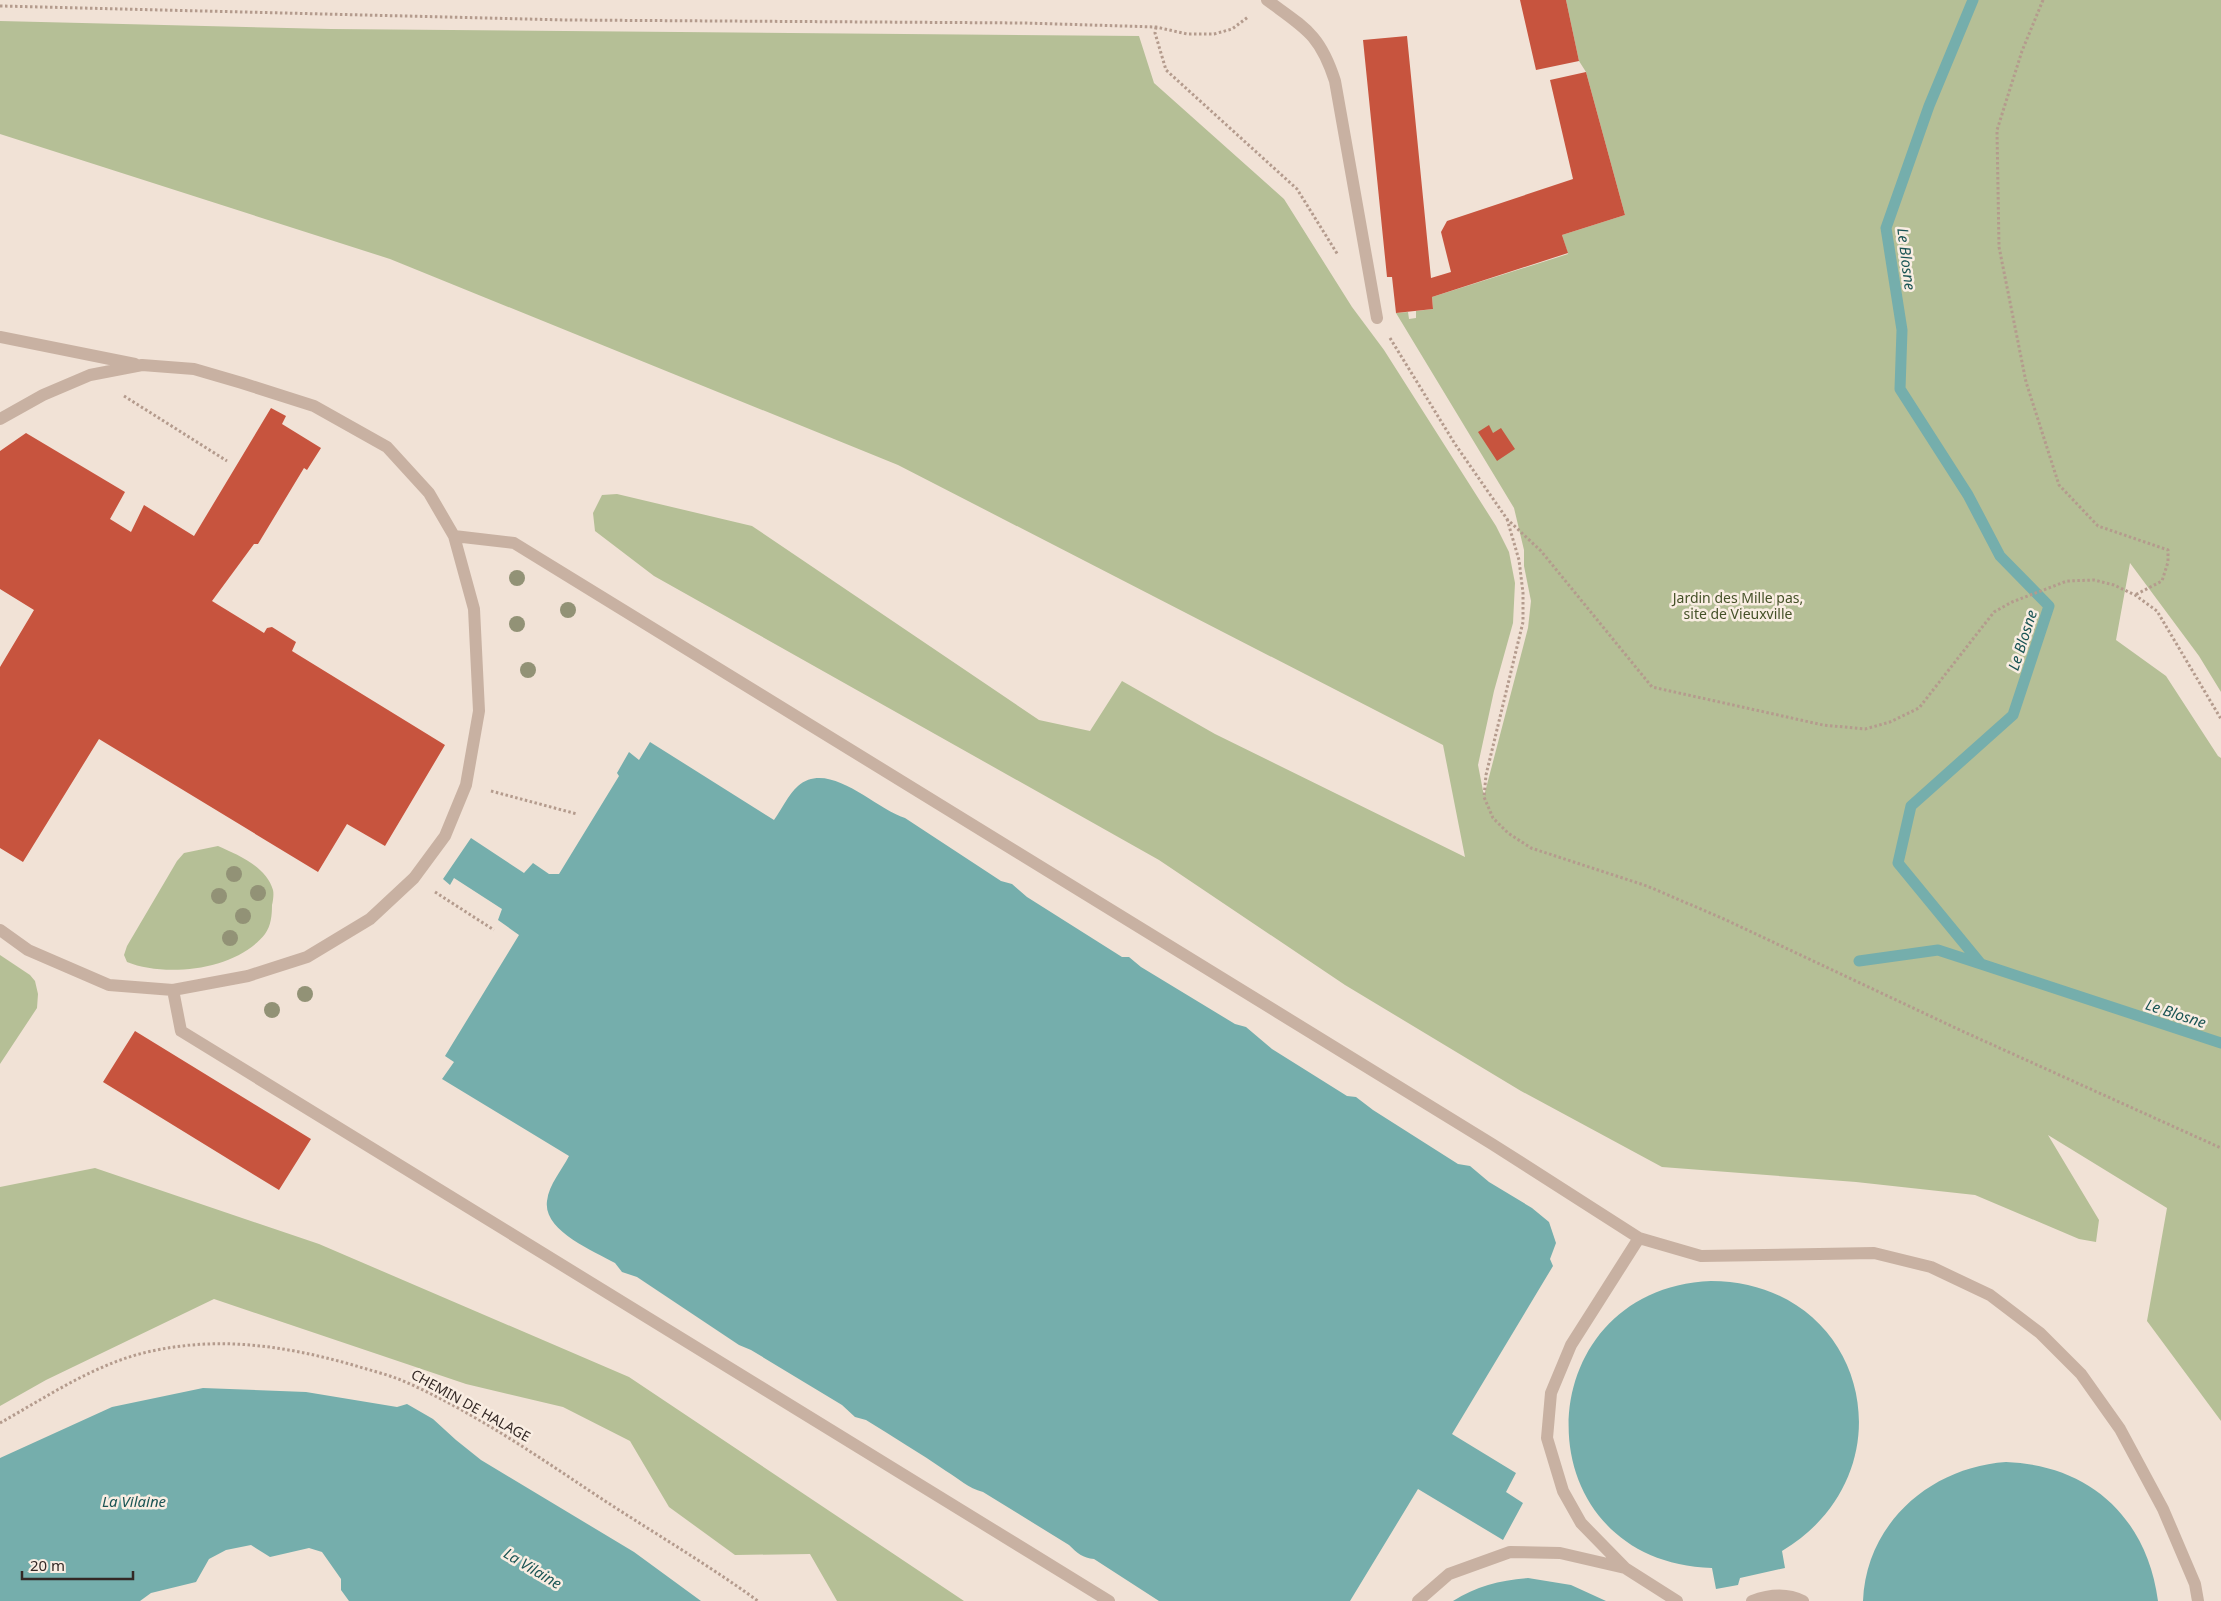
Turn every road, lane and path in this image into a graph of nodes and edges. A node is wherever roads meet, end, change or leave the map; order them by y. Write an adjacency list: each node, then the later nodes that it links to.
1 (1267, 0): 7 (street)
2 (2042, 0): 13 (path)
3 (0, 6): 5 (path)
4 (1254, 12): 5 (path)
5 (1157, 29): 6 (path)
6 (1342, 262)
7 (1377, 318): 11 (path)
8 (0, 337): 9 (street)
9 (142, 365): 10 (street); 12 (street)
10 (0, 419)
11 (1507, 519): 13 (path); 21 (path)
12 (454, 536): 15 (street); 22 (street)
13 (2135, 595): 14 (path)
14 (2221, 719)
15 (466, 785): 16 (path); 17 (street)
16 (576, 814)
17 (414, 878): 19 (path); 20 (street)
18 (0, 930): 20 (street)
19 (494, 930)
20 (174, 990): 26 (street)
21 (2221, 1148)
22 (1639, 1238): 24 (street); 31 (street)
23 (0, 1424): 25 (path, CHEMIN DE HALAGE)
24 (1625, 1568): 27 (street); 28 (street)
25 (758, 1601)
26 (1109, 1601)
27 (1418, 1601)
28 (1677, 1601)
29 (1752, 1601): 30 (street)
30 (1803, 1601)
31 (2198, 1601)

